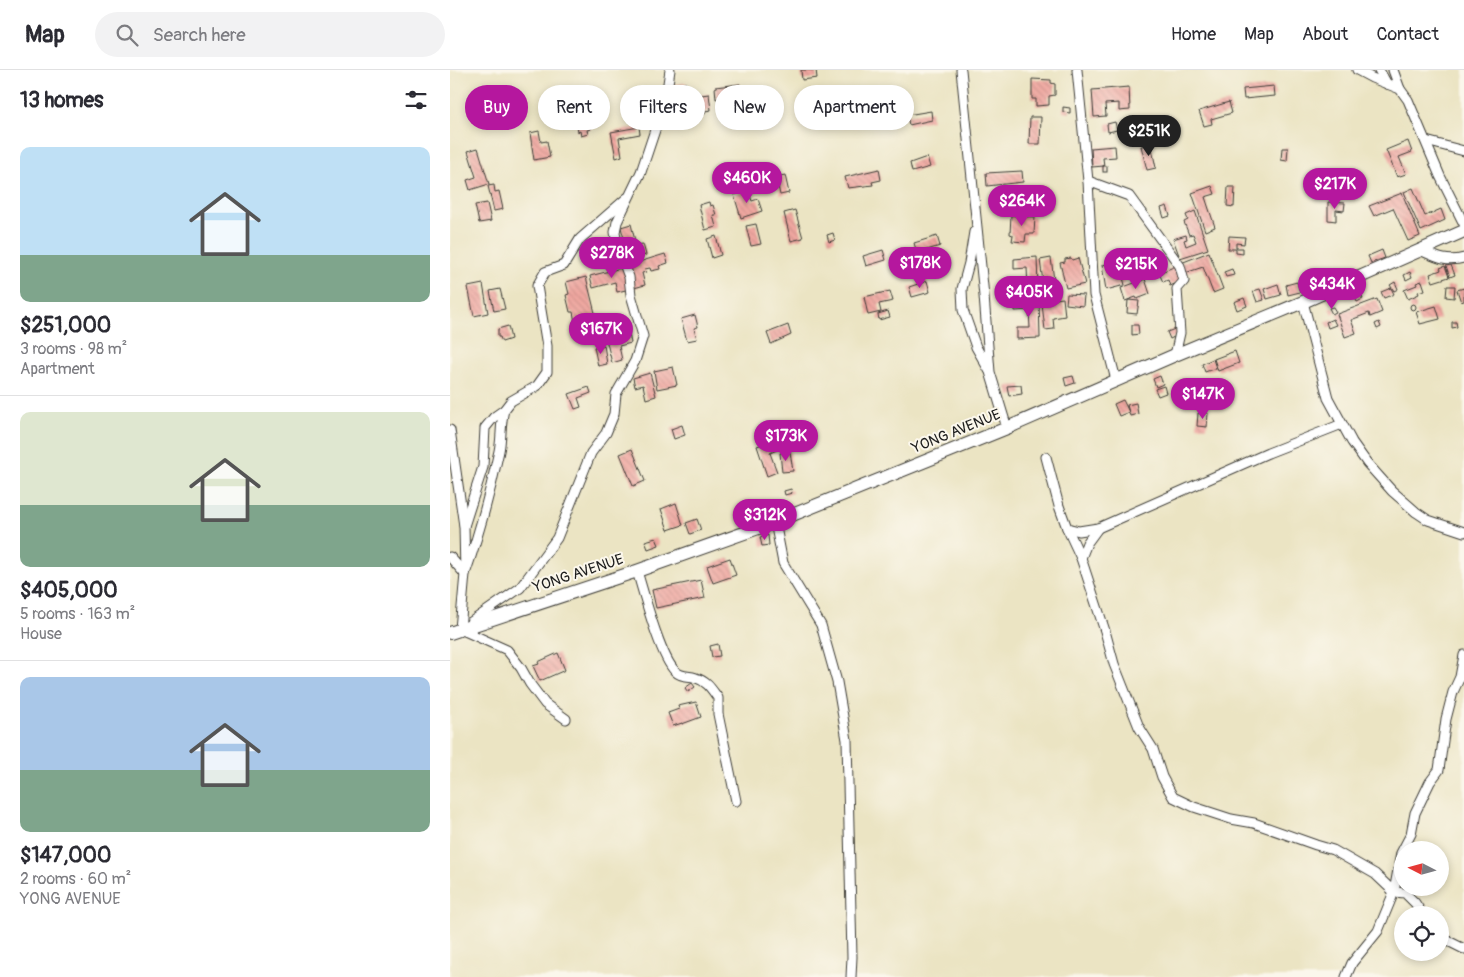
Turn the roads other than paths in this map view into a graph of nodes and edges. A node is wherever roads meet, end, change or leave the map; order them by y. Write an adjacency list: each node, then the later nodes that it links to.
1 (670, 70): 12 (street)
2 (961, 70): 13 (street)
3 (1077, 70): 11 (street)
4 (1357, 70): 7 (street)
5 (1379, 70): 7 (street)
6 (1393, 70): 8 (street)
7 (1387, 84): 8 (street)
8 (1400, 89): 9 (street)
9 (1426, 141): 10 (street); 14 (street)
10 (1464, 151)
11 (1088, 180): 19 (street); 21 (street)
12 (631, 194): 22 (street); 36 (street)
13 (976, 218): 20 (street); 20 (street)
14 (1464, 224)
15 (1464, 231): 16 (street, YONG AVENUE)
16 (1420, 250): 17 (street); 18 (street, YONG AVENUE)
17 (1464, 258)
18 (1303, 302): 19 (street, YONG AVENUE); 23 (street)
19 (1175, 355): 21 (street, YONG AVENUE)
20 (990, 372): 24 (street)
21 (1116, 380): 24 (street, YONG AVENUE)
22 (504, 410): 28 (street); 35 (street)
23 (1342, 424): 30 (street); 31 (street)
24 (1007, 428): 27 (street, YONG AVENUE)
25 (450, 430): 28 (street)
26 (1046, 457): 29 (street)
27 (775, 522): 34 (street, YONG AVENUE); 46 (street)
28 (464, 526): 35 (street)
29 (1067, 528): 30 (street); 33 (street)
30 (1098, 528): 33 (street)
31 (1464, 532)
32 (450, 557): 35 (street)
33 (1081, 558): 41 (street)
34 (637, 571): 36 (street, YONG AVENUE); 39 (street)
35 (465, 574): 36 (street)
36 (455, 631): 38 (street)
37 (1464, 655): 40 (street)
38 (566, 719)
39 (736, 801)
40 (1408, 841)
41 (1394, 892): 47 (street)
42 (1408, 896): 43 (street)
43 (1417, 906)
44 (1449, 942): 45 (street)
45 (1464, 949)
46 (851, 977)
47 (1346, 977)

